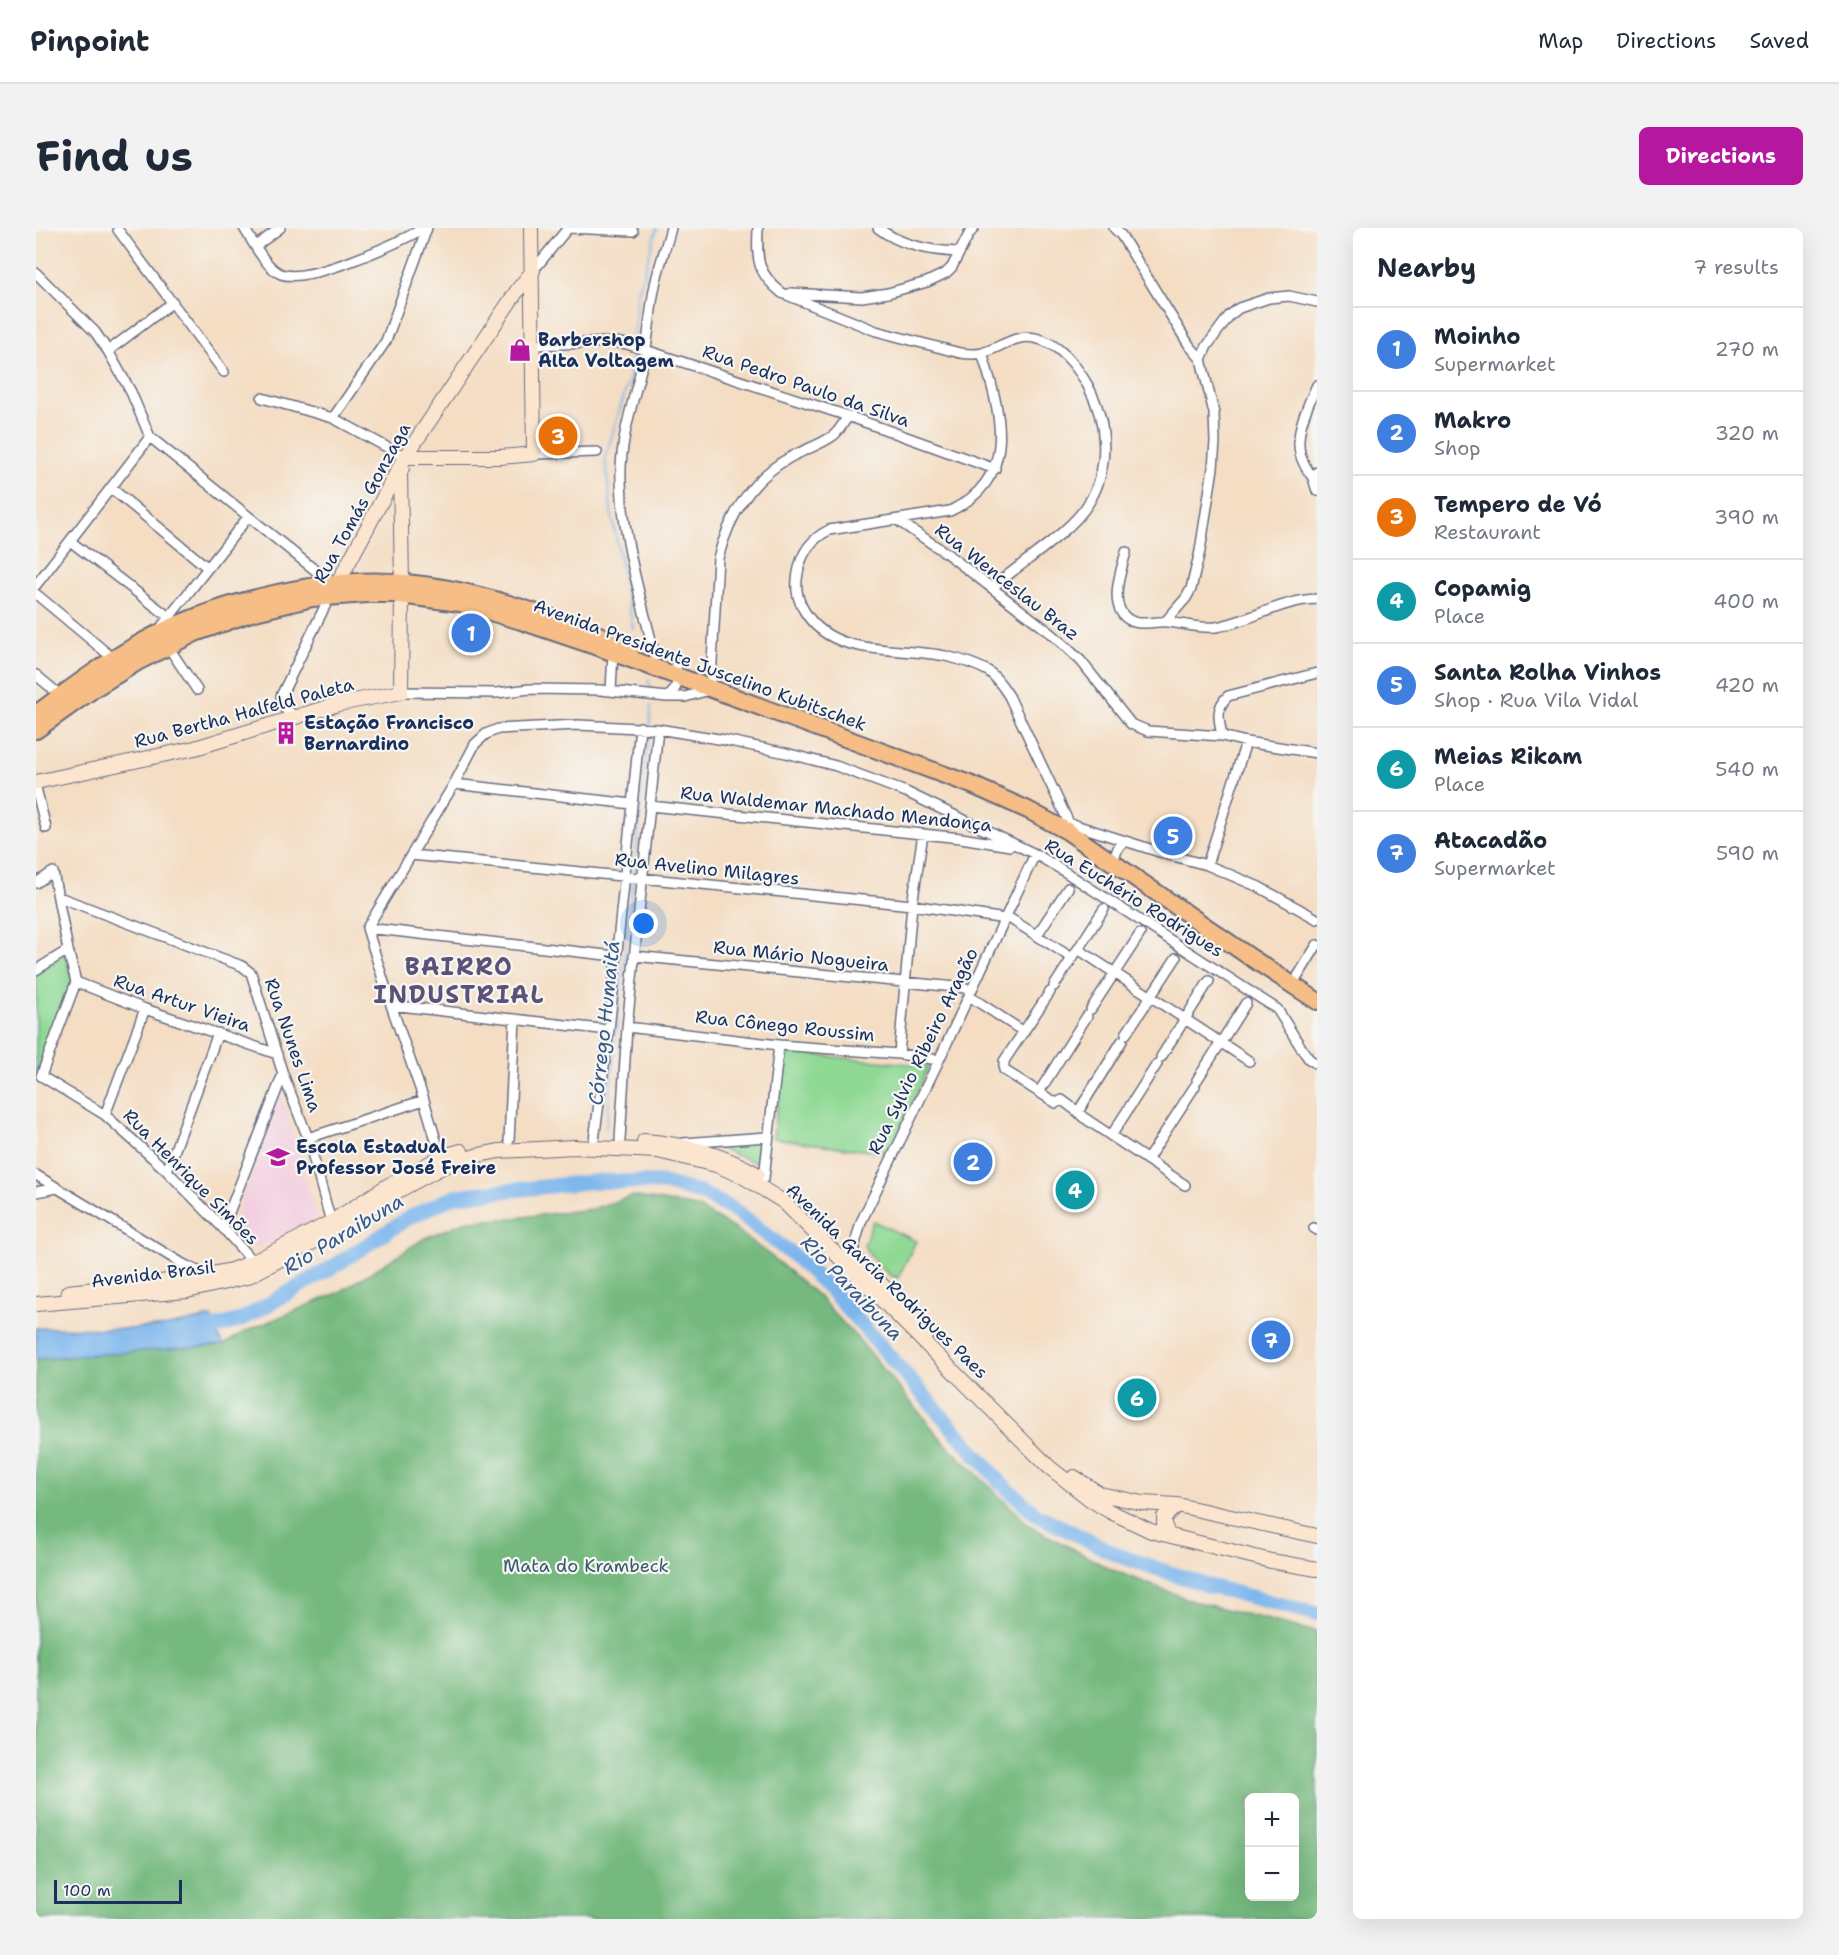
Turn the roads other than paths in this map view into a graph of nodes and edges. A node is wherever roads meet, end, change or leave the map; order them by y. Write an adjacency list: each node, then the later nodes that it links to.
1 (244, 228): 13 (street)
2 (280, 228): 13 (street)
3 (425, 228): 13 (street); 31 (street)
4 (531, 228): 15 (main road)
5 (568, 228): 12 (street); 15 (street, Rua Tomás Gonzaga)
6 (671, 228): 23 (street)
7 (758, 228): 17 (street)
8 (878, 228): 14 (street)
9 (974, 228): 14 (street)
10 (1114, 228): 26 (street)
11 (118, 230): 18 (street)
12 (633, 231)
13 (256, 246)
14 (958, 252): 17 (street)
15 (533, 271): 20 (main road, Rua Tomás Gonzaga); 21 (main road)
16 (36, 273): 24 (street)
17 (782, 293): 25 (street)
18 (172, 302): 24 (street); 27 (street)
19 (1317, 302): 26 (street)
20 (507, 307): 21 (main road); 35 (main road, Rua Tomás Gonzaga)
21 (533, 310): 22 (main road)
22 (533, 345): 23 (street, Rua Pedro Paulo da Silva); 34 (main road)
23 (642, 349): 30 (street, Rua Pedro Paulo da Silva); 57 (street)
24 (108, 351): 32 (street)
25 (982, 353): 36 (street); 49 (street)
26 (1202, 359): 54 (street)
27 (224, 372)
28 (1317, 385): 37 (street)
29 (262, 398): 31 (street)
30 (848, 416): 36 (street, Rua Pedro Paulo da Silva); 62 (street)
31 (333, 418): 35 (street)
32 (150, 438): 38 (street); 42 (street)
33 (597, 452): 34 (street)
34 (534, 454): 35 (main road)
35 (405, 457): 40 (main road, Rua Tomás Gonzaga); 41 (main road)
36 (995, 469): 43 (street)
37 (1315, 475): 39 (street)
38 (111, 488): 44 (street); 46 (street)
39 (1317, 491)
40 (377, 509): 41 (main road); 48 (main road, Rua Tomás Gonzaga)
41 (402, 511): 50 (main road)
42 (248, 517): 46 (street); 48 (street)
43 (897, 519): 49 (street, Rua Wenceslau Braz); 82 (street)
44 (70, 541): 47 (street); 53 (street)
45 (1126, 552): 54 (street)
46 (208, 568): 53 (street)
47 (36, 585)
48 (333, 587): 50 (highway, Avenida Presidente Juscelino Kubitschek); 53 (highway, Avenida Presidente Juscelino Kubitschek); 55 (highway, Avenida Presidente Juscelino Kubitschek); 69 (street, Rua Tomás Gonzaga)
49 (992, 588): 73 (street, Rua Wenceslau Braz)
50 (402, 589): 56 (highway, Avenida Presidente Juscelino Kubitschek); 57 (highway, Avenida Presidente Juscelino Kubitschek); 65 (main road)
51 (36, 594): 58 (street)
52 (1317, 599): 54 (street)
53 (176, 620): 55 (highway, Avenida Presidente Juscelino Kubitschek)
54 (1165, 622)
55 (161, 641): 58 (highway, Avenida Presidente Juscelino Kubitschek); 63 (street); 72 (highway, Avenida Presidente Juscelino Kubitschek)
56 (612, 652): 59 (highway, Avenida Presidente Juscelino Kubitschek); 64 (street)
57 (655, 656): 59 (highway, Avenida Presidente Juscelino Kubitschek)
58 (114, 659): 66 (highway, Avenida Presidente Juscelino Kubitschek)
59 (677, 670): 62 (highway, Avenida Presidente Juscelino Kubitschek); 67 (street)
60 (1317, 673): 73 (street)
61 (36, 675): 66 (street)
62 (712, 684): 67 (street, Rua Bertha Halfeld Paleta); 82 (highway, Avenida Presidente Juscelino Kubitschek); 120 (highway, Avenida Presidente Juscelino Kubitschek)
63 (196, 690)
64 (611, 691): 65 (street, Rua Bertha Halfeld Paleta); 67 (street, Rua Bertha Halfeld Paleta)
65 (401, 692): 69 (main road, Rua Bertha Halfeld Paleta)
66 (62, 696): 68 (highway, Avenida Presidente Juscelino Kubitschek)
67 (667, 697)
68 (36, 714)
69 (295, 716): 76 (main road, Rua Bertha Halfeld Paleta)
70 (642, 728): 71 (street, Rua Euchério Rodrigues); 77 (street, Rua Euchério Rodrigues); 79 (street)
71 (657, 729): 80 (street); 81 (street, Rua Euchério Rodrigues)
72 (36, 730)
73 (1222, 736): 74 (street, Rua Wenceslau Braz)
74 (1246, 742): 75 (street, Rua Wenceslau Braz); 91 (street)
75 (1317, 753)
76 (36, 782)
77 (454, 784): 79 (street); 89 (street)
78 (36, 788): 83 (street)
79 (632, 804): 92 (street)
80 (650, 806): 84 (street, Rua Waldemar Machado Mendonça); 93 (street)
81 (968, 821): 85 (street); 87 (street, Rua Euchério Rodrigues)
82 (1070, 823): 86 (street); 90 (highway, Avenida Presidente Juscelino Kubitschek)
83 (46, 828)
84 (923, 834): 85 (street, Rua Waldemar Machado Mendonça); 97 (street)
85 (961, 837): 87 (street, Rua Waldemar Machado Mendonça)
86 (1125, 842): 90 (street); 91 (street)
87 (1019, 847): 88 (street, Rua Euchério Rodrigues)
88 (1035, 854): 99 (street, Rua Sylvio Ribeiro Aragão); 136 (street, Rua Euchério Rodrigues)
89 (411, 855): 92 (street, Rua Avelino Milagres); 101 (street)
90 (1115, 856): 113 (highway, Avenida Presidente Juscelino Kubitschek)
91 (1207, 865): 100 (street)
92 (626, 878): 93 (street, Rua Avelino Milagres); 107 (street)
93 (640, 879): 97 (street, Rua Avelino Milagres); 108 (street)
94 (36, 883): 96 (street)
95 (1068, 888): 103 (street)
96 (59, 897): 106 (street); 132 (street, Rua Nunes Lima)
97 (912, 905): 99 (street, Rua Avelino Milagres); 116 (street)
98 (1104, 909): 105 (street)
99 (1002, 917): 103 (street); 118 (street, Rua Sylvio Ribeiro Aragão)
100 (1317, 919)
101 (367, 928): 107 (street); 122 (street)
102 (1140, 934): 112 (street)
103 (1037, 935): 109 (street)
104 (1317, 945): 113 (street)
105 (1078, 949): 109 (street); 112 (street)
106 (68, 950): 111 (street); 115 (street)
107 (615, 956): 127 (street)
108 (634, 956): 116 (street, Rua Mário Nogueira); 126 (street)
109 (1072, 958): 128 (street)
110 (1176, 958): 119 (street)
111 (36, 970)
112 (1114, 973): 119 (street); 138 (street)
113 (1298, 976): 117 (highway, Avenida Presidente Juscelino Kubitschek)
114 (1209, 981): 125 (street)
115 (76, 982): 123 (street, Rua Artur Vieira); 141 (street, Rua Henrique Simões)
116 (907, 982): 118 (street, Rua Mário Nogueira); 133 (street)
117 (1317, 989)
118 (967, 992): 128 (street); 134 (street, Rua Sylvio Ribeiro Aragão)
119 (1151, 997): 125 (street); 140 (street)
120 (1317, 1001)
121 (1246, 1003): 130 (street)
122 (391, 1005): 124 (street); 139 (street)
123 (145, 1009): 129 (street, Rua Artur Vieira); 141 (street)
124 (515, 1019): 127 (street); 145 (street)
125 (1185, 1019): 130 (street); 142 (street)
126 (627, 1027): 131 (street, Rua Cônego Roussim); 147 (street)
127 (609, 1030): 146 (street)
128 (1024, 1032): 138 (street)
129 (218, 1034): 132 (street, Rua Artur Vieira); 152 (street)
130 (1220, 1043): 135 (street); 151 (street)
131 (779, 1045): 133 (street, Rua Cônego Roussim); 143 (street)
132 (277, 1054): 137 (street, Rua Nunes Lima)
133 (899, 1054): 134 (street, Rua Cônego Roussim)
134 (939, 1060): 162 (street, Rua Sylvio Ribeiro Aragão)
135 (1248, 1061)
136 (1317, 1064)
137 (283, 1074): 144 (street, Rua Nunes Lima); 161 (street)
138 (1040, 1092): 140 (street)
139 (424, 1100): 144 (street); 150 (street)
140 (1078, 1112): 142 (street)
141 (105, 1115): 152 (street, Rua Henrique Simões)
142 (1111, 1136): 151 (street)
143 (767, 1137): 148 (street, Avenida Garcia Rodrigues Paes); 155 (street)
144 (308, 1138): 160 (street, Rua Nunes Lima)
145 (509, 1140): 146 (main road, Avenida Garcia Rodrigues Paes); 150 (main road, Avenida Garcia Rodrigues Paes)
146 (594, 1140): 147 (main road, Avenida Garcia Rodrigues Paes)
147 (620, 1140): 148 (main road, Avenida Garcia Rodrigues Paes); 149 (main road)
148 (668, 1143): 155 (main road, Avenida Garcia Rodrigues Paes)
149 (574, 1147): 153 (main road, Avenida Garcia Rodrigues Paes); 159 (main road, Avenida Garcia Rodrigues Paes)
150 (441, 1157): 159 (main road); 160 (main road, Avenida Garcia Rodrigues Paes)
151 (1147, 1160): 156 (street)
152 (167, 1171): 161 (street, Rua Henrique Simões)
153 (733, 1172): 155 (main road); 162 (main road, Avenida Garcia Rodrigues Paes)
154 (36, 1176): 157 (street)
155 (764, 1178): 162 (main road, Avenida Garcia Rodrigues Paes)
156 (1185, 1185)
157 (57, 1188): 158 (street); 164 (street)
158 (36, 1192)
159 (394, 1193): 160 (main road, Avenida Garcia Rodrigues Paes)
160 (333, 1226): 163 (main road, Avenida Brasil); 168 (main road, Avenida Brasil)
161 (223, 1228): 163 (street, Rua Henrique Simões)
162 (850, 1260): 169 (main road, Avenida Garcia Rodrigues Paes); 170 (main road, Avenida Garcia Rodrigues Paes)
163 (253, 1262): 165 (main road, Avenida Brasil)
164 (183, 1264): 165 (street); 166 (street)
165 (206, 1275): 166 (main road, Avenida Brasil)
166 (187, 1279): 167 (main road, Avenida Brasil)
167 (36, 1295)
168 (36, 1304)
169 (1177, 1505): 170 (main road); 171 (main road, Avenida Garcia Rodrigues Paes)
170 (1168, 1535): 172 (main road, Avenida Garcia Rodrigues Paes)
171 (1317, 1536)
172 (1317, 1569)

